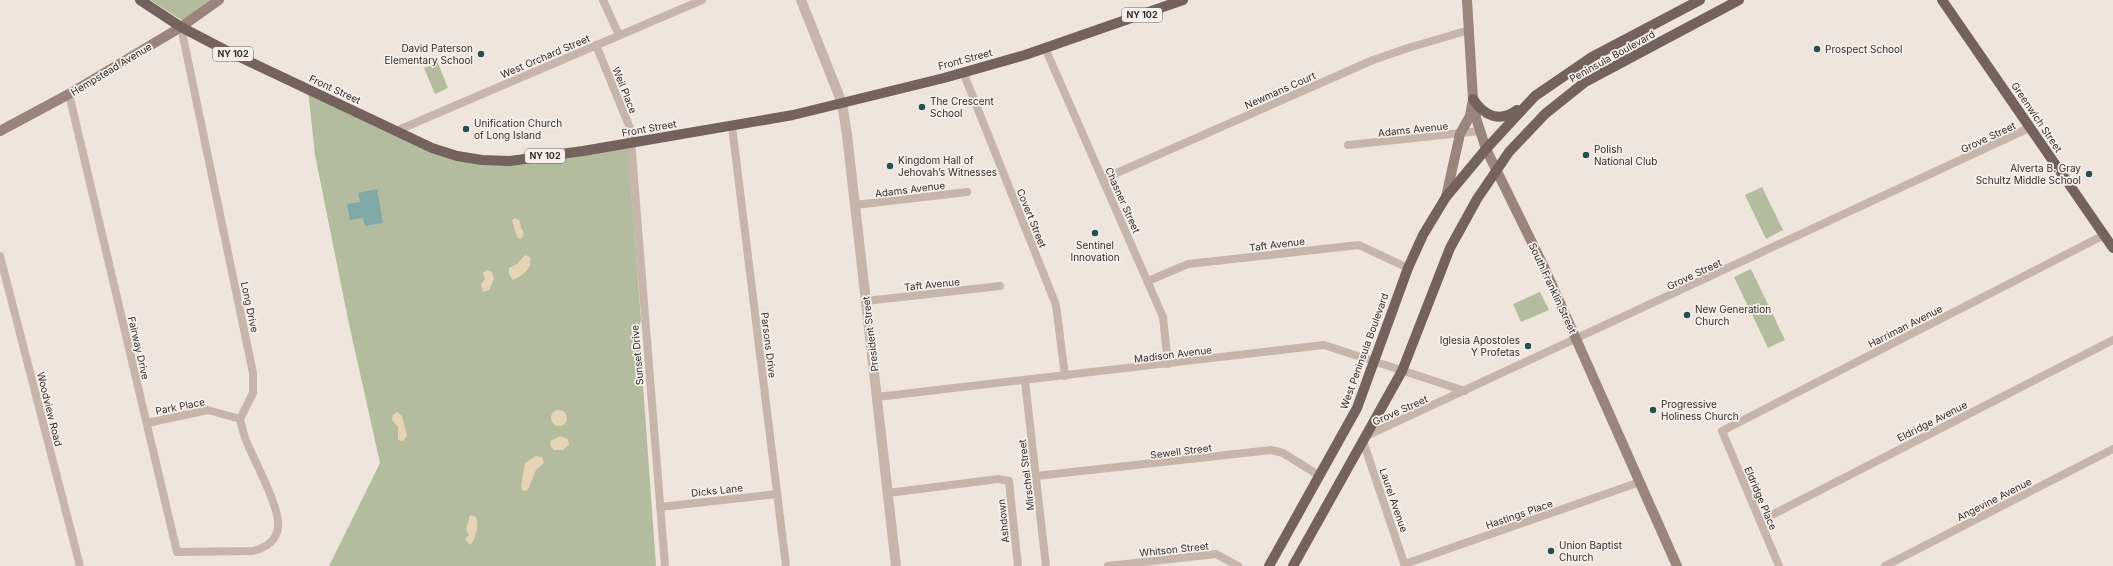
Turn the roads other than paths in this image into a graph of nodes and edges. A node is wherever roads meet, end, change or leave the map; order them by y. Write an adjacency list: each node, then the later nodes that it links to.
1 (140, 0): 11 (main road, Front Street / NY 102)
2 (219, 0): 11 (main road, Hempstead Avenue)
3 (604, 0): 13 (street)
4 (702, 0): 13 (street, West Orchard Street)
5 (801, 0): 20 (street, President Street)
6 (1183, 0): 15 (main road, Front Street / NY 102)
7 (1467, 0): 12 (main road, South Franklin Street)
8 (1700, 0): 18 (main road, Peninsula Boulevard)
9 (1739, 0): 30 (main road, Peninsula Boulevard)
10 (1942, 0): 22 (main road, Greenwich Street)
11 (181, 27): 17 (main road, Hempstead Avenue); 24 (main road, Front Street / NY 102); 51 (street, Long Drive)
12 (1469, 30): 19 (main road, South Franklin Street); 31 (street, Newmans Court)
13 (619, 35): 14 (street, West Orchard Street)
14 (596, 45): 24 (street, West Orchard Street); 27 (street, Weil Place)
15 (1045, 48): 16 (main road, Front Street / NY 102); 31 (street, Chasner Street)
16 (963, 72): 20 (main road, Front Street / NY 102); 47 (street, Covert Street)
17 (69, 94): 23 (main road, Hempstead Avenue); 52 (street, Fairway Drive)
18 (1535, 96): 19 (main road); 29 (main road, Peninsula Boulevard)
19 (1473, 99): 25 (main road, South Franklin Street); 26 (main road)
20 (842, 103): 21 (main road, Front Street / NY 102); 34 (street, President Street)
21 (732, 126): 27 (main road, Front Street / NY 102); 60 (street, Parsons Drive)
22 (2029, 128): 35 (main road, Greenwich Street); 42 (street, Grove Street)
23 (0, 131)
24 (396, 131): 27 (main road, Front Street / NY 102)
25 (1480, 131): 26 (street, Adams Avenue); 29 (main road, South Franklin Street)
26 (1460, 134): 28 (street, Adams Avenue); 33 (main road)
27 (630, 143): 61 (street, Sunset Drive)
28 (1348, 145)
29 (1486, 149): 30 (main road, South Franklin Street); 33 (main road, West Peninsula Boulevard)
30 (1496, 170): 42 (main road, South Franklin Street); 46 (main road)
31 (1102, 179): 39 (street, Chasner Street)
32 (967, 192): 34 (street, Adams Avenue)
33 (1446, 197): 38 (main road, West Peninsula Boulevard)
34 (855, 205): 41 (street, President Street)
35 (2104, 235): 36 (main road, Greenwich Street); 53 (street, Harriman Avenue)
36 (2113, 248)
37 (0, 256): 65 (street, Woodview Road)
38 (1408, 268): 39 (street, Taft Avenue); 44 (main road, West Peninsula Boulevard)
39 (1148, 281): 45 (street, Chasner Street)
40 (1000, 286): 41 (street, Taft Avenue)
41 (866, 301): 50 (street, President Street)
42 (1577, 340): 49 (street, Grove Street); 58 (main road, South Franklin Street)
43 (2113, 340): 62 (street, Eldridge Avenue)
44 (1375, 362): 45 (street, Madison Avenue); 46 (street, Madison Avenue); 57 (main road, West Peninsula Boulevard)
45 (1168, 364): 47 (street, Madison Avenue)
46 (1402, 371): 49 (street, Madison Avenue); 54 (main road)
47 (1066, 376): 48 (street, Madison Avenue)
48 (1025, 381): 50 (street, Madison Avenue); 56 (street, Mirschel Street)
49 (1465, 391): 54 (street, Grove Street)
50 (877, 397): 59 (street, President Street)
51 (240, 419): 52 (street, Park Place); 52 (street, Fairway Drive)
52 (147, 423)
53 (1725, 438): 62 (street, Eldridge Place)
54 (1365, 439): 64 (street, Laurel Avenue); 73 (main road)
55 (2113, 449): 76 (street, Angevine Avenue)
56 (1036, 476): 57 (street, Sewell Street); 69 (street, Mirschel Street)
57 (1320, 476): 72 (main road, West Peninsula Boulevard)
58 (1640, 482): 64 (street, Hastings Place); 74 (main road, South Franklin Street)
59 (888, 493): 63 (street, Ashdown); 68 (street, President Street)
60 (777, 494): 61 (street, Dicks Lane); 67 (street, Parsons Drive)
61 (660, 507): 66 (street, Sunset Drive)
62 (1760, 521): 75 (street, Eldridge Place)
63 (1018, 563)
64 (1405, 565)
65 (80, 566)
66 (665, 566)
67 (786, 566)
68 (896, 566)
69 (1046, 566)
70 (1108, 566): 71 (street, Whitson Street)
71 (1238, 566)
72 (1269, 566)
73 (1293, 566)
74 (1677, 566)
75 (1778, 566)
76 (1885, 566)

